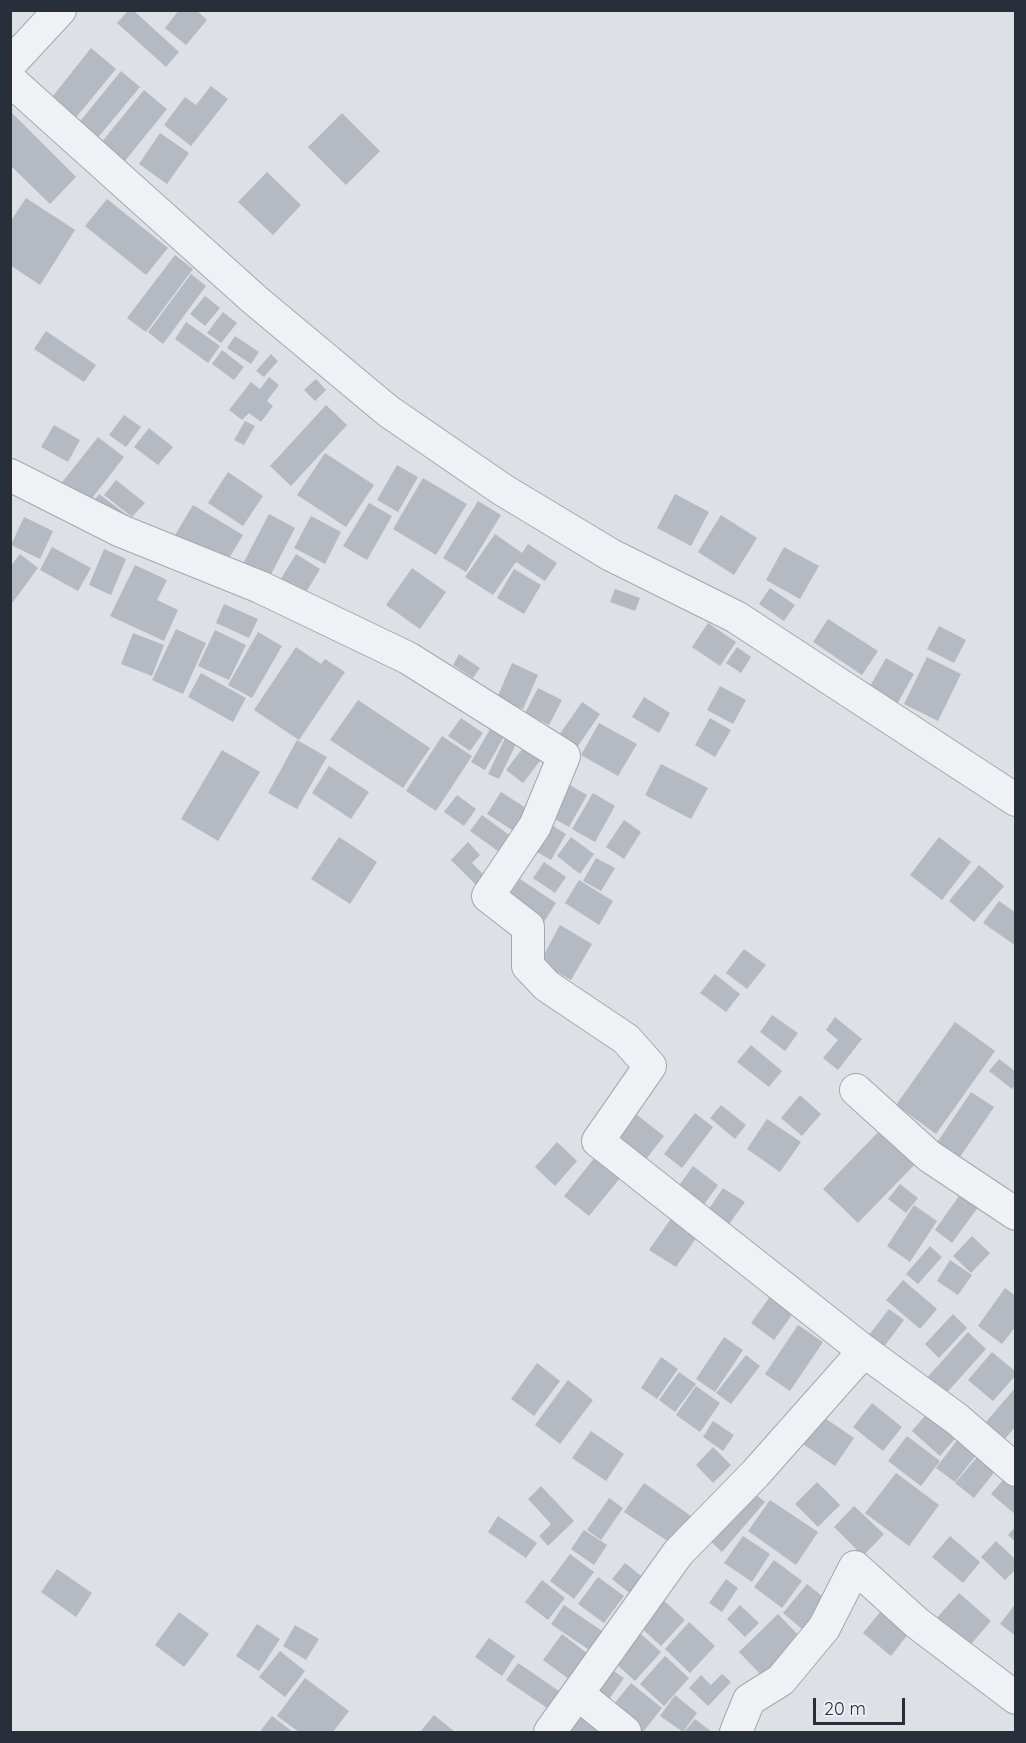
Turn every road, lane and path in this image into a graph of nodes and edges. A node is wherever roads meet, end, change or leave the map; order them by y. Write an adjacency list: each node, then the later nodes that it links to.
1 (60, 10): 2 (street)
2 (10, 64)
3 (10, 80): 5 (street)
4 (10, 475): 8 (street)
5 (1016, 800)
6 (856, 1089): 7 (street)
7 (1016, 1214)
8 (864, 1351): 9 (street); 10 (street)
9 (1016, 1470)
10 (578, 1694): 12 (street); 13 (street)
11 (1016, 1698): 14 (street)
12 (550, 1732)
13 (625, 1732)
14 (736, 1732)

